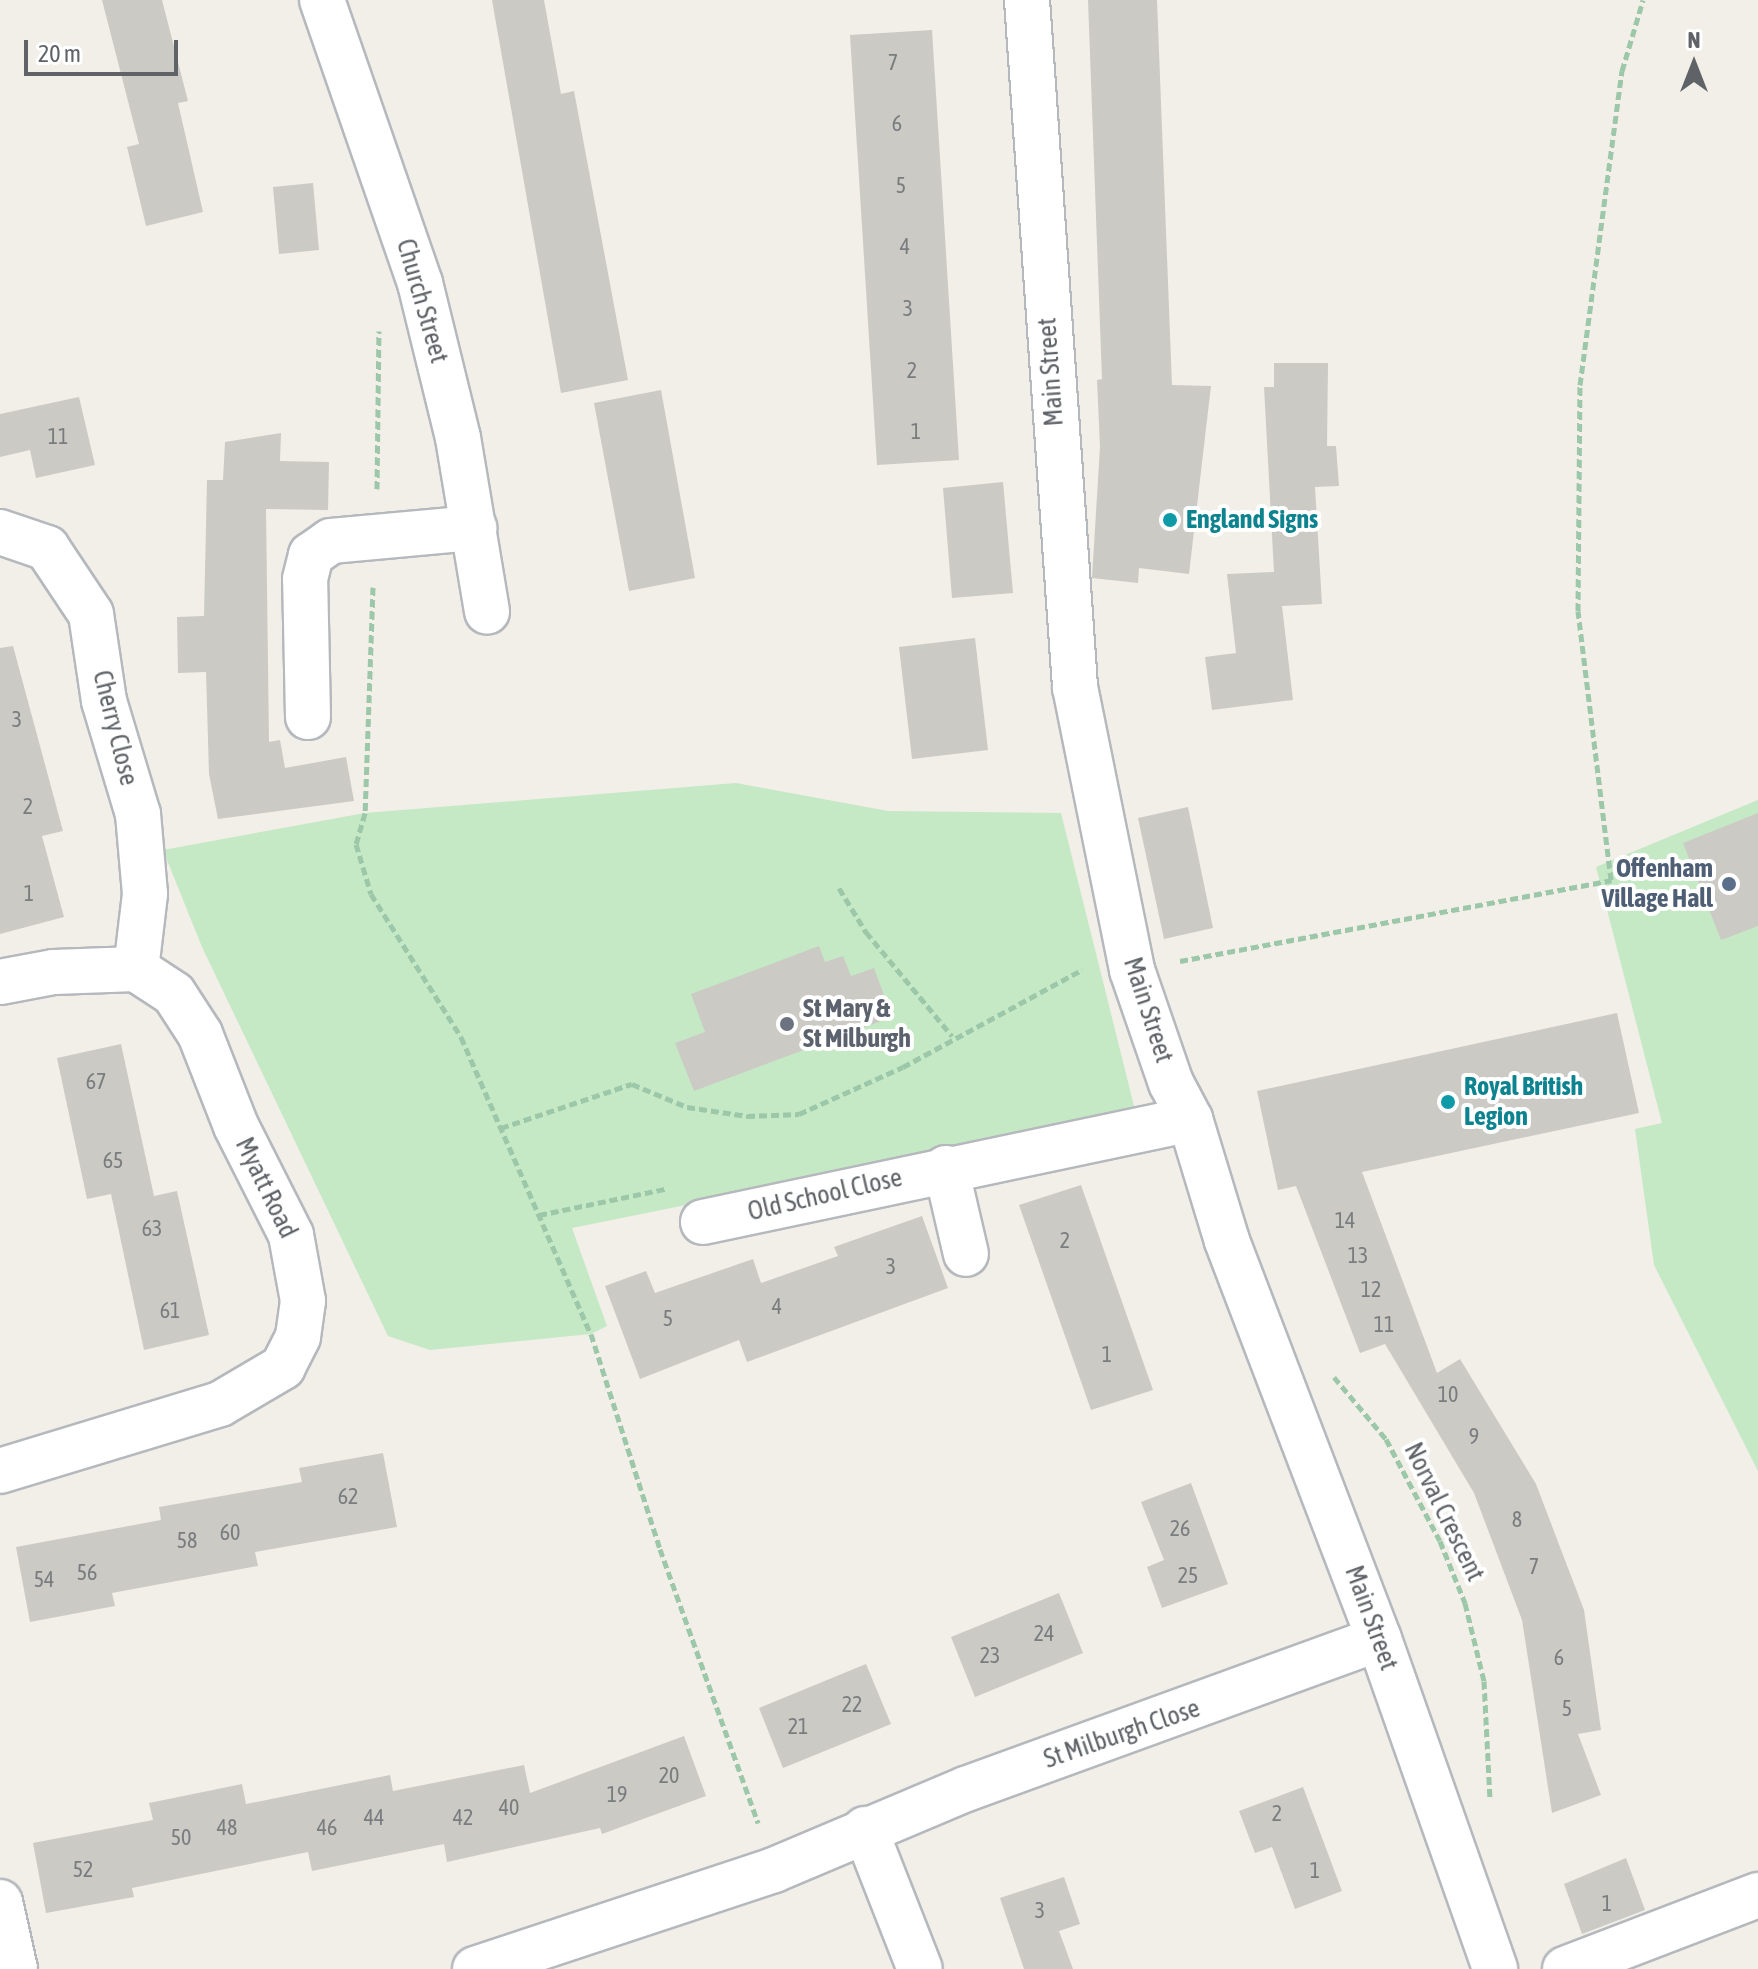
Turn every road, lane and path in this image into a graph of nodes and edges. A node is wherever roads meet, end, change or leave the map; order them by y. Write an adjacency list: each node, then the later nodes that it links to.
1 (322, 0): 5 (street, Church Street)
2 (1027, 0): 11 (street, Main Street)
3 (1643, 0): 11 (path)
4 (379, 326): 7 (path)
5 (474, 528): 7 (street); 8 (street, Church Street)
6 (0, 532): 12 (street, Cherry Close)
7 (376, 539): 9 (street); 16 (path)
8 (487, 612)
9 (308, 717)
10 (839, 888): 14 (path)
11 (1130, 964): 14 (path); 15 (street, Main Street)
12 (136, 969): 13 (street); 21 (street, Myatt Road)
13 (0, 982)
14 (952, 1036): 16 (path)
15 (1190, 1119): 17 (street, Old School Close); 22 (street, Main Street)
16 (501, 1128): 25 (path)
17 (946, 1168): 18 (street, Old School Close); 19 (street)
18 (703, 1222)
19 (966, 1254)
20 (1328, 1371): 23 (path, Norval Crescent)
21 (0, 1471)
22 (1379, 1639): 24 (street, St Milburgh Close); 31 (street, Main Street)
23 (1489, 1808)
24 (865, 1829): 25 (street, St Milburgh Close); 30 (street)
25 (774, 1870): 29 (street, St Milburgh Close)
26 (1756, 1901): 32 (street)
27 (0, 1902): 28 (street)
28 (15, 1969)
29 (475, 1969)
30 (920, 1969)
31 (1495, 1969)
32 (1565, 1969)

